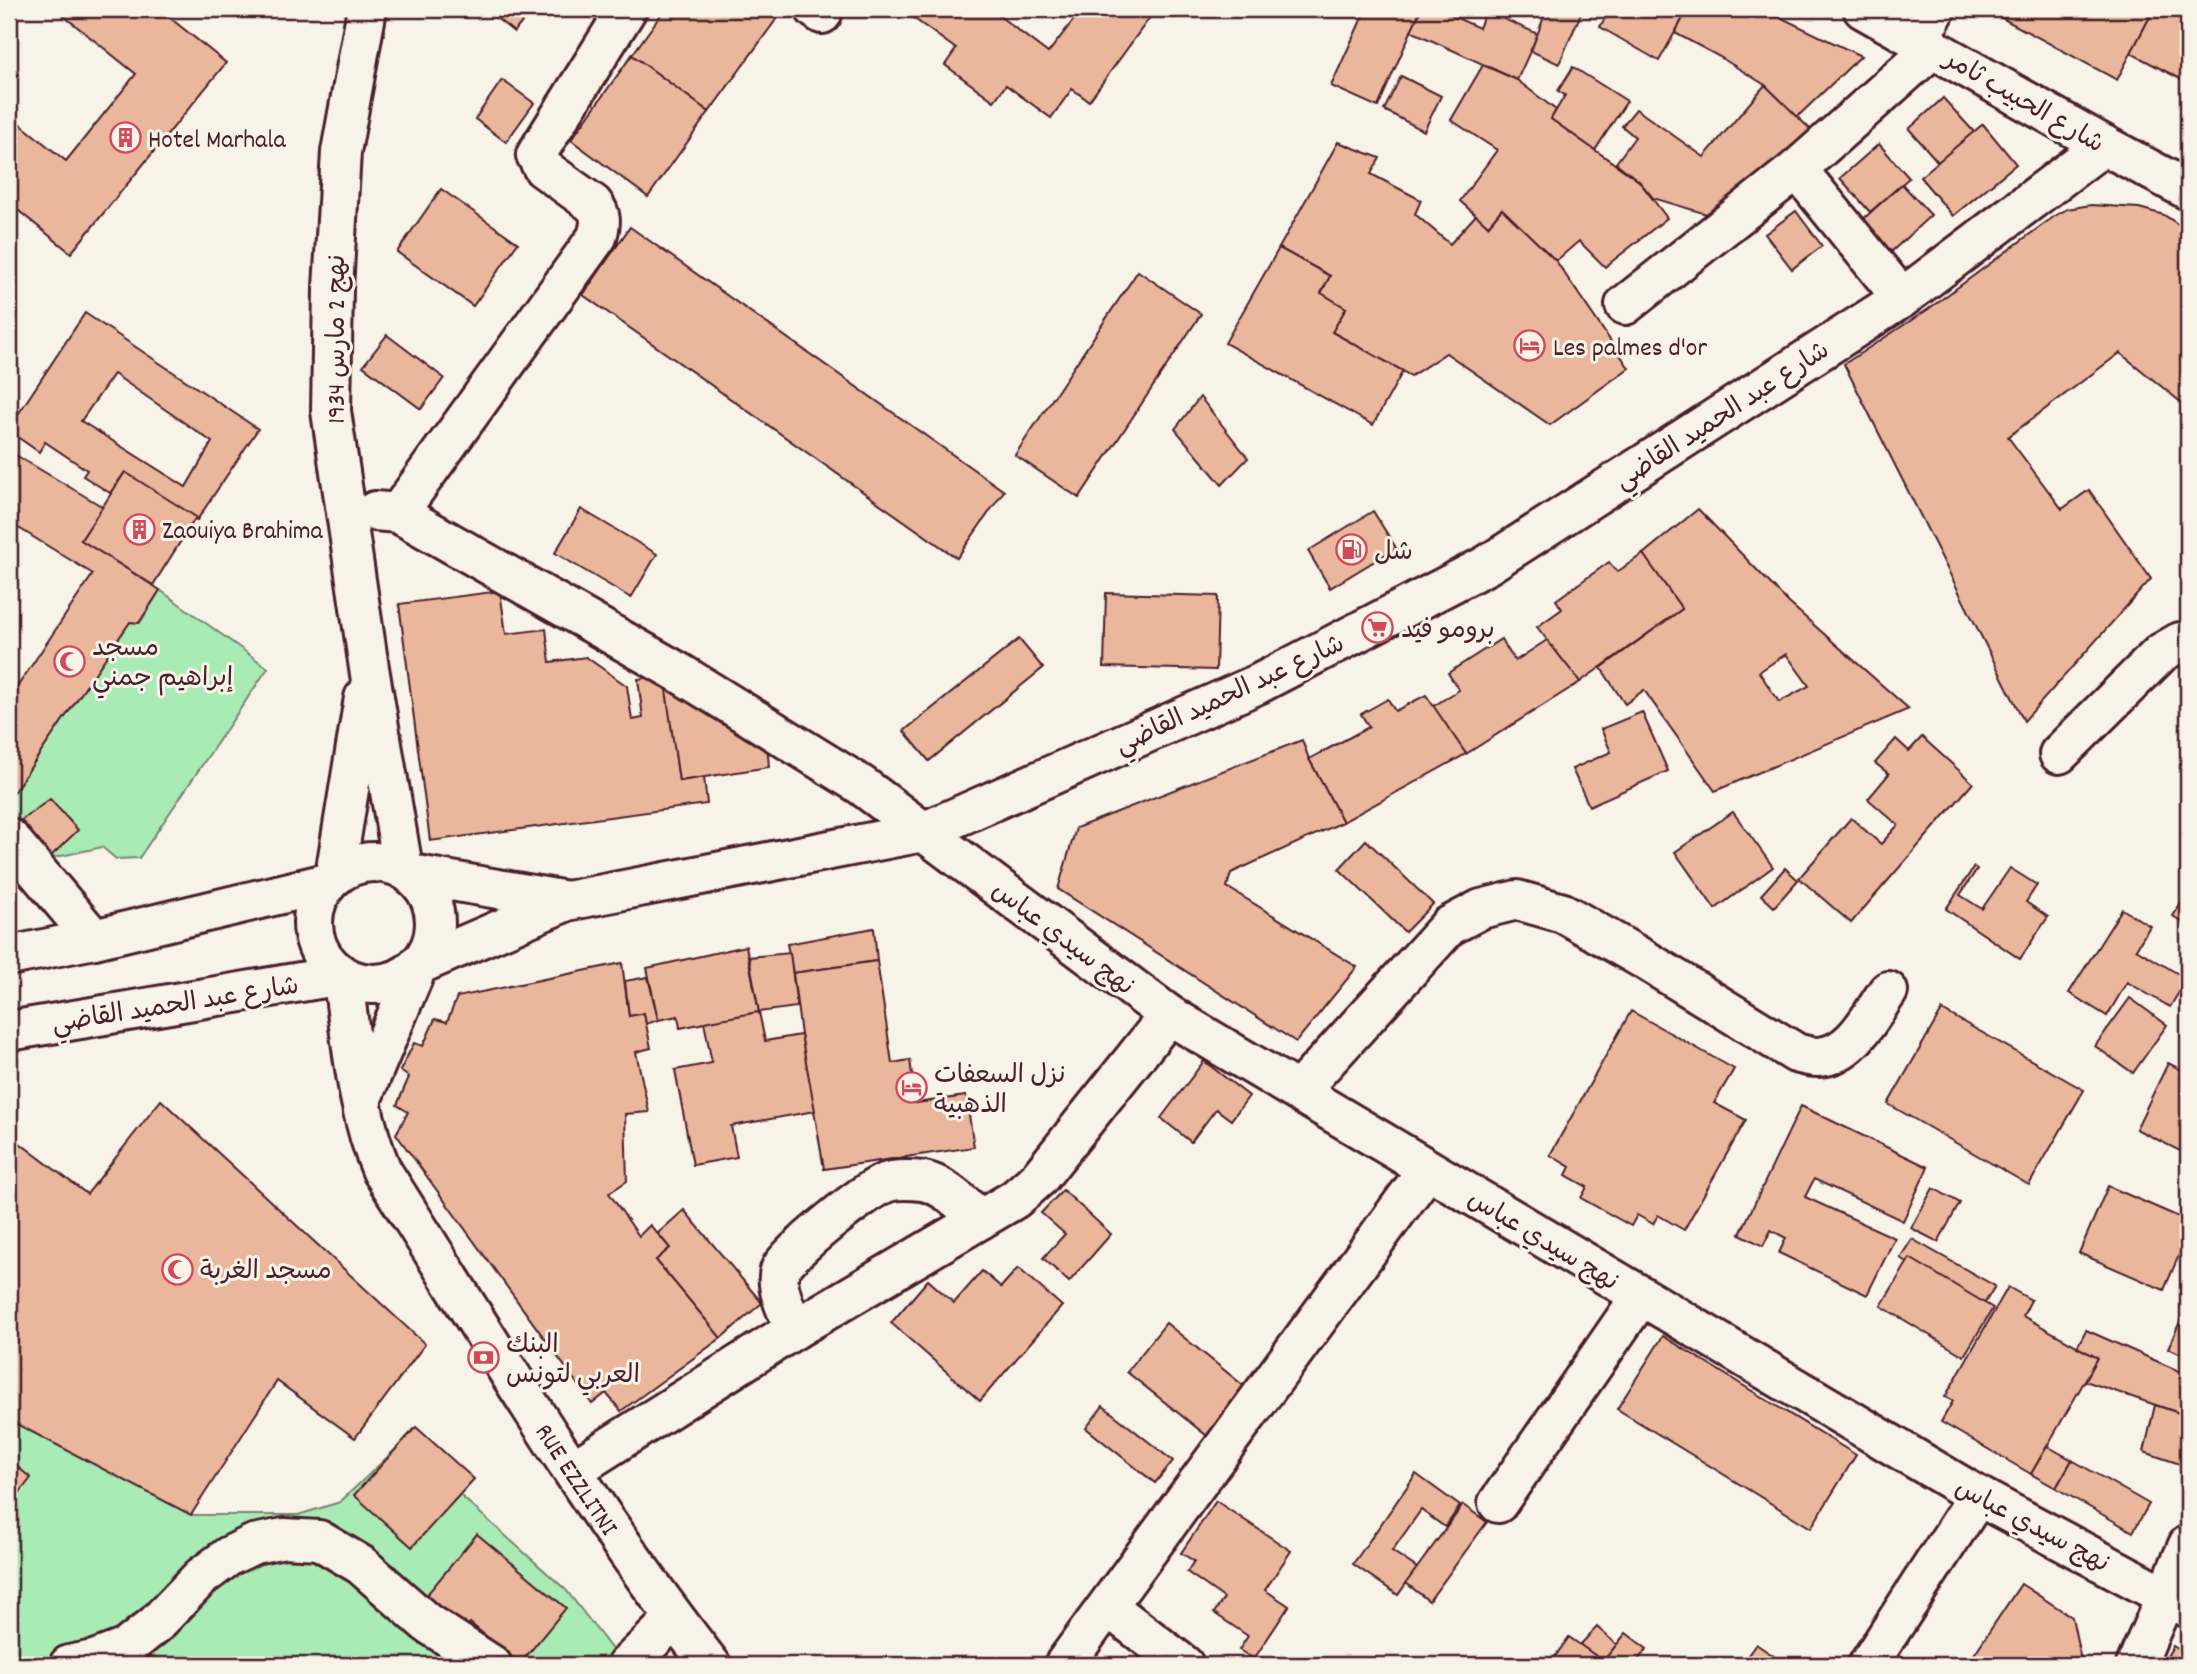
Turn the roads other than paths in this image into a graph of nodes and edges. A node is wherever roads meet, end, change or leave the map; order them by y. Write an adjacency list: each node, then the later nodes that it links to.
1 (367, 9): 10 (street, نهج 2 مارس 1934)
2 (627, 9): 11 (street)
3 (1863, 9): 4 (street, شارع الحبيب ثامر)
4 (1930, 32): 5 (street, شارع الحبيب ثامر); 6 (street)
5 (2104, 145): 7 (street, شارع الحبيب ثامر); 8 (street, شارع عبد الحميد القاضي)
6 (1797, 169): 8 (street); 9 (street)
7 (2188, 190)
8 (1902, 298): 15 (street, شارع عبد الحميد القاضي)
9 (1625, 305)
10 (346, 508): 11 (street); 13 (street, نهج 2 مارس 1934)
11 (398, 513): 15 (street, نهج سيدي عباس)
12 (2188, 643): 14 (street)
13 (369, 668): 17 (street, نهج 2 مارس 1934); 18 (street, نهج 2 مارس 1934)
14 (2059, 754)
15 (923, 832): 19 (street, شارع عبد الحميد القاضي); 25 (street, نهج سيدي عباس)
16 (9, 838): 20 (street)
17 (407, 871): 18 (street); 19 (street, شارع عبد الحميد القاضي); 22 (street)
18 (331, 879): 20 (street); 23 (street)
19 (567, 901): 22 (street, شارع عبد الحميد القاضي)
20 (94, 939): 21 (street)
21 (9, 956)
22 (418, 965): 23 (street); 28 (street)
23 (342, 975): 26 (street, شارع عبد الحميد القاضي); 28 (street, RUE EZZLITNI)
24 (1888, 991): 27 (street)
25 (1169, 1014): 27 (street, نهج سيدي عباس); 30 (street)
26 (9, 1031)
27 (1299, 1091): 29 (street, نهج سيدي عباس)
28 (362, 1098): 33 (street, RUE EZZLITNI)
29 (1427, 1170): 31 (street, نهج سيدي عباس); 38 (street)
30 (981, 1219): 32 (street); 32 (street)
31 (1641, 1296): 34 (street, نهج سيدي عباس); 35 (street)
32 (795, 1329): 33 (street)
33 (573, 1470): 39 (street, RUE EZZLITNI)
34 (1978, 1496): 37 (street, نهج سيدي عباس); 46 (street)
35 (1498, 1503)
36 (2188, 1545): 37 (street)
37 (2177, 1602): 47 (street)
38 (1108, 1607): 44 (street); 45 (street)
39 (674, 1619): 42 (street); 43 (street, RUE EZZLITNI)
40 (69, 1665): 41 (street)
41 (492, 1665)
42 (627, 1665)
43 (711, 1665)
44 (1064, 1665)
45 (1184, 1665)
46 (1868, 1665)
47 (2136, 1665)

